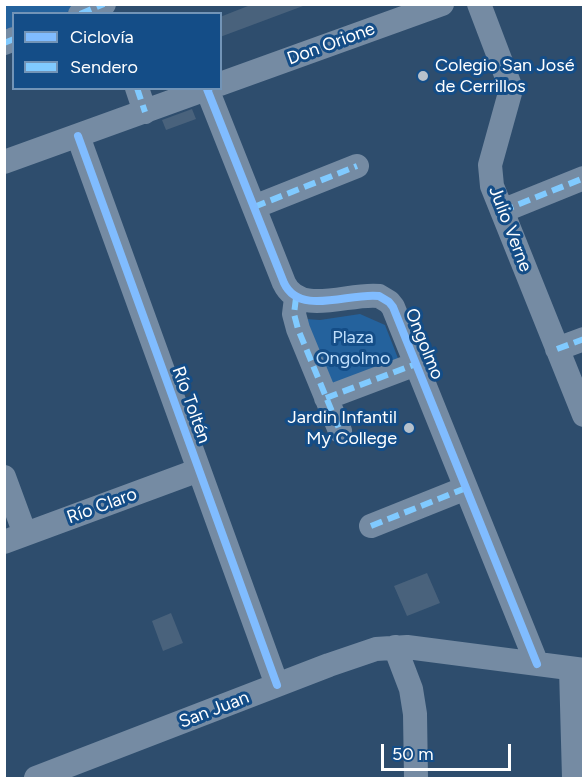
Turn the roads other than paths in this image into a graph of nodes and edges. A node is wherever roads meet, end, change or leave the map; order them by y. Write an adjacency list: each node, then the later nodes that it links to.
1 (104, 4): 4 (street)
2 (442, 4): 5 (street, Don Orione)
3 (479, 4): 15 (street, Julio Verne)
4 (85, 12)
5 (222, 83)
6 (138, 90): 9 (street)
7 (205, 90): 9 (street)
8 (208, 90): 14 (street)
9 (145, 112): 10 (street)
10 (78, 136): 11 (street); 23 (street, Río Toltén)
11 (4, 162)
12 (357, 166): 14 (street)
13 (584, 178): 15 (street)
14 (254, 207): 16 (street)
15 (502, 212): 18 (street, Julio Verne)
16 (296, 298): 19 (street, Ongolmo); 20 (street)
17 (584, 339): 18 (street)
18 (558, 350): 21 (street, Julio Verne)
19 (416, 364): 20 (street, Ongolmo); 25 (street, Ongolmo)
20 (326, 398): 22 (street)
21 (584, 415)
22 (340, 431)
23 (199, 470): 27 (street, Río Claro); 31 (street, Río Toltén)
24 (4, 477): 27 (street)
25 (466, 488): 26 (street); 29 (street, Ongolmo)
26 (372, 526)
27 (15, 538)
28 (395, 647): 29 (street, San Juan); 31 (street, San Juan); 34 (street)
29 (537, 664): 30 (street, San Juan)
30 (577, 669): 32 (street)
31 (277, 686): 33 (street, San Juan)
32 (578, 742): 35 (street)
33 (36, 778)
34 (416, 778)
35 (574, 778)

